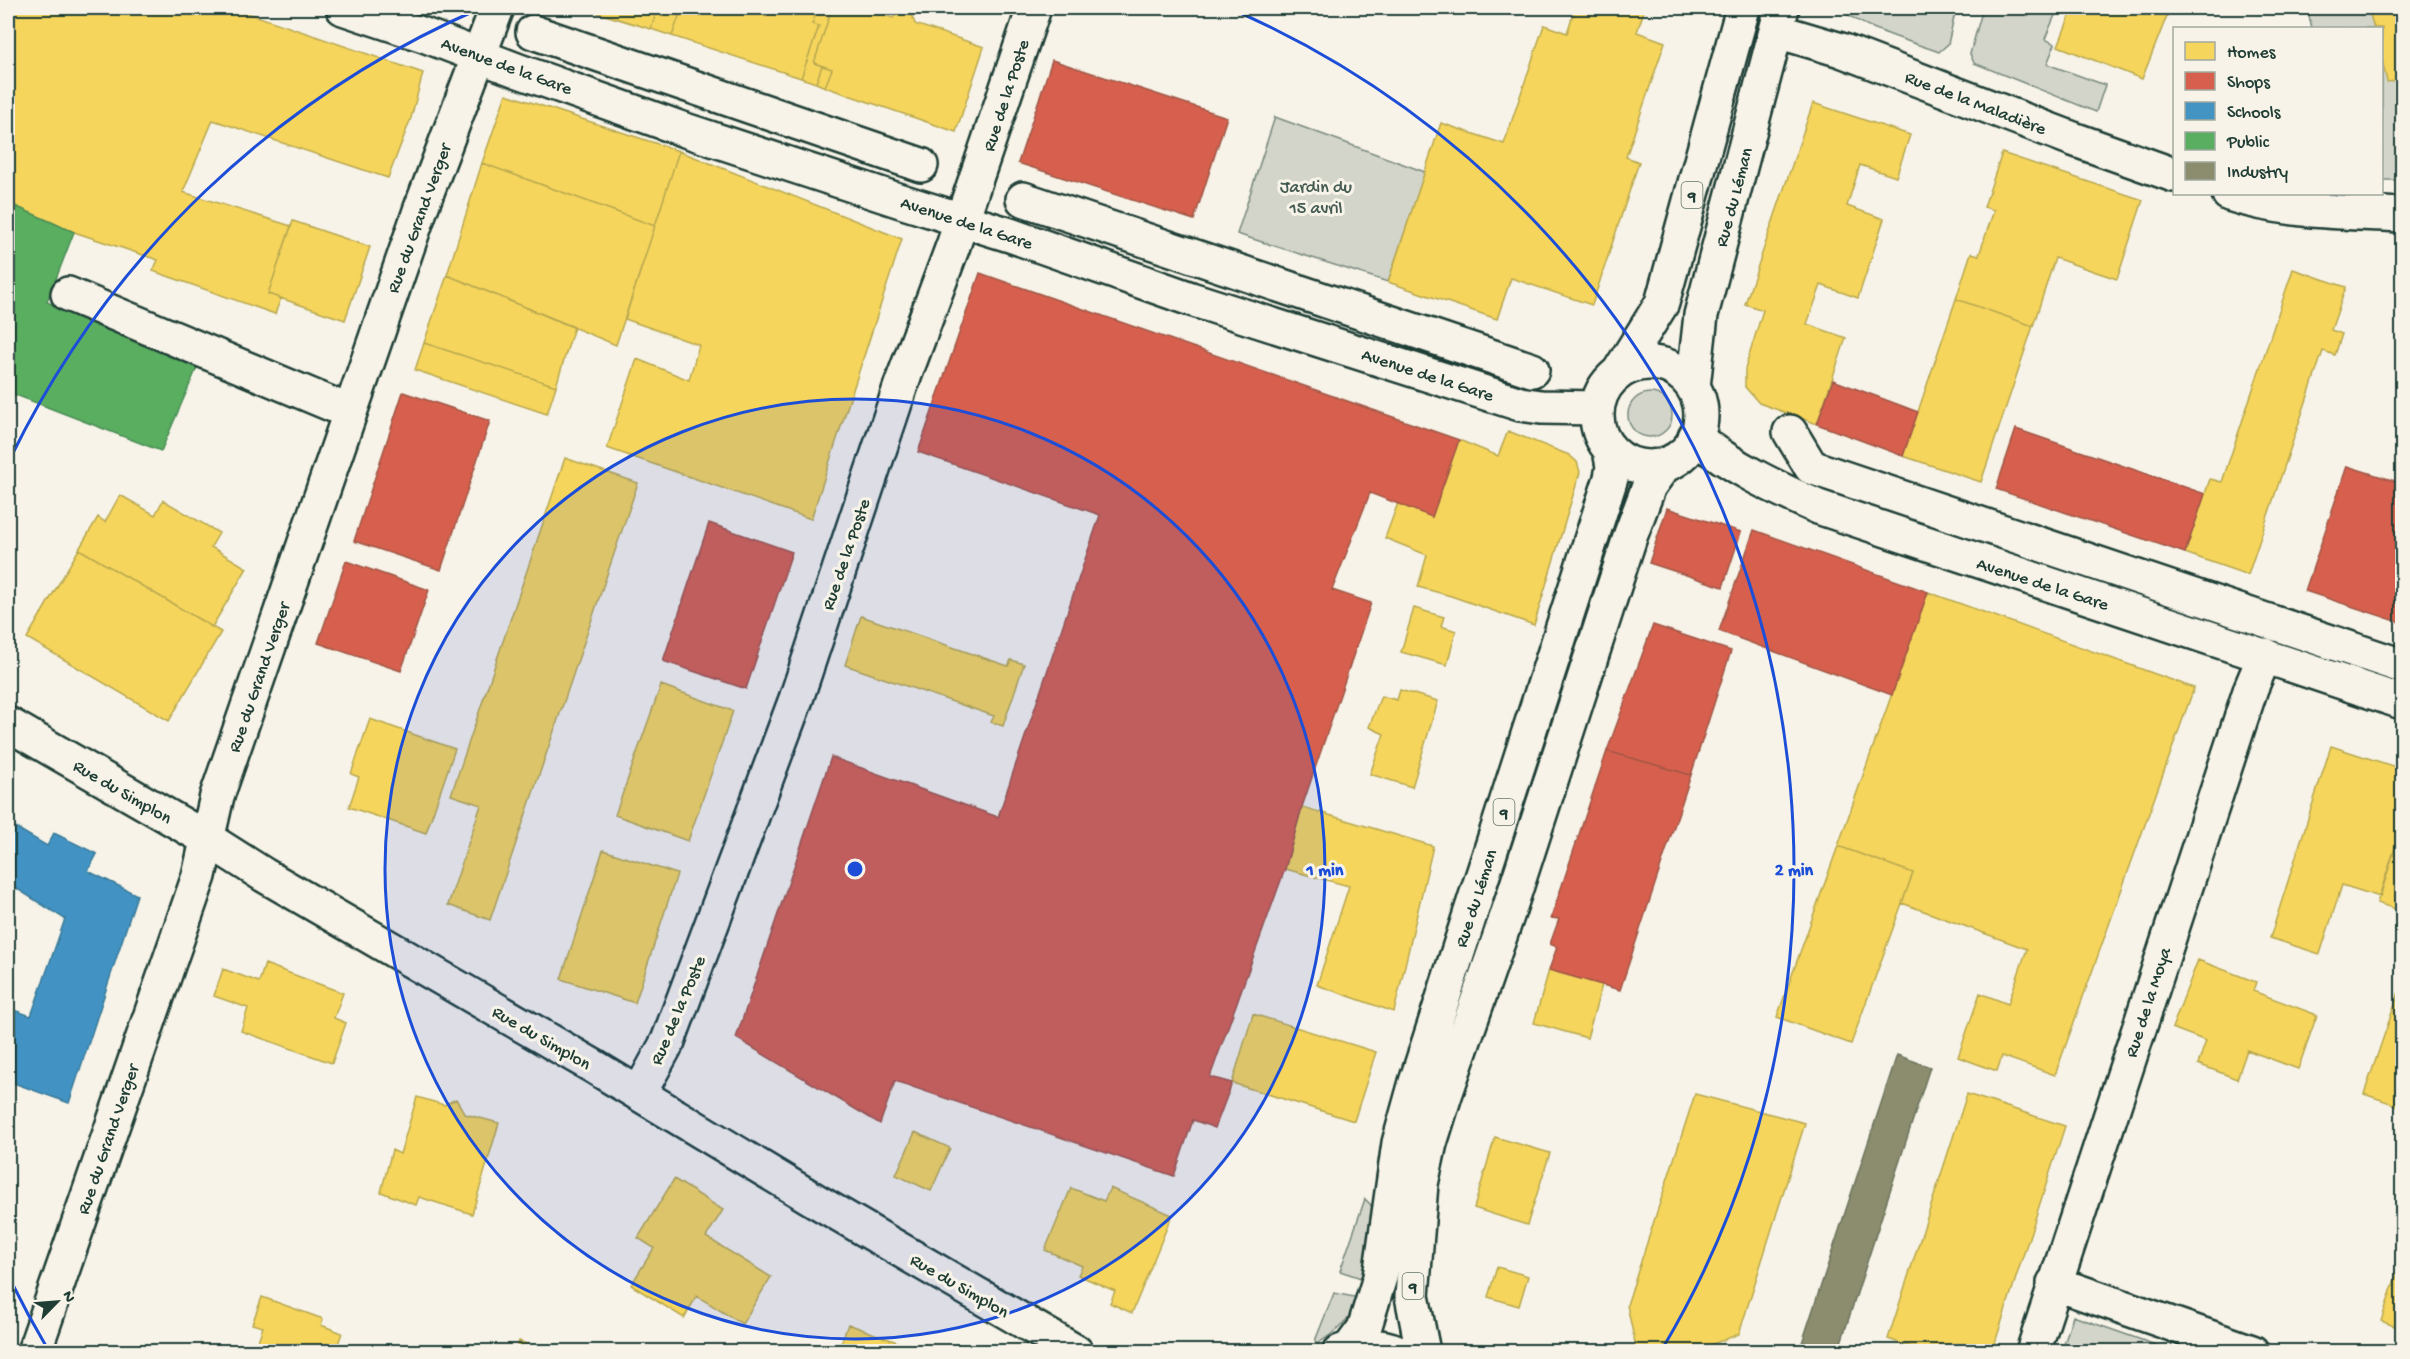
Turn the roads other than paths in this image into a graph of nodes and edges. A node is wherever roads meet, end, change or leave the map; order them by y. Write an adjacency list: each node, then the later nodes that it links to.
1 (343, 8): 7 (street, Avenue de la Gare)
2 (497, 8): 7 (street, Rue du Grand Verger)
3 (1034, 8): 13 (street, Rue de la Poste)
4 (1743, 8): 16 (street, 9)
5 (1780, 19): 9 (street, Rue de la Maladière); 17 (street, Rue du Léman / 9)
6 (533, 32): 8 (street)
7 (479, 55): 13 (street, Avenue de la Gare); 19 (street, Rue du Grand Verger)
8 (921, 165)
9 (2173, 174)
10 (2234, 195): 12 (street)
11 (1023, 199): 15 (street)
12 (2403, 215)
13 (962, 219): 18 (street, Avenue de la Gare); 29 (street, Rue de la Poste)
14 (68, 294): 19 (street)
15 (1532, 370)
16 (1619, 372): 17 (street); 18 (street, 9)
17 (1693, 387): 21 (street, 9)
18 (1597, 408): 22 (street, 9)
19 (350, 412): 28 (street, Rue du Grand Verger)
20 (1790, 432): 25 (street)
21 (1695, 437): 23 (street, 9); 24 (street, Avenue de la Gare)
22 (1610, 450): 23 (street); 31 (street, Rue du Léman / 9)
23 (1665, 464): 35 (street, Rue du Léman / 9)
24 (2265, 655): 26 (street, Avenue de la Gare); 30 (street, Rue de la Moya)
25 (2403, 666)
26 (2403, 702)
27 (8, 724): 28 (street, Rue du Simplon)
28 (208, 840): 29 (street, Rue du Simplon); 32 (street, Rue du Grand Verger)
29 (639, 1094): 33 (street, Rue du Simplon)
30 (2054, 1283): 36 (street, Rue de la Moya); 37 (street)
31 (1345, 1350): 34 (street, 9)
32 (34, 1352)
33 (1076, 1352)
34 (1398, 1352)
35 (1423, 1352)
36 (2033, 1352)
37 (2252, 1352)

